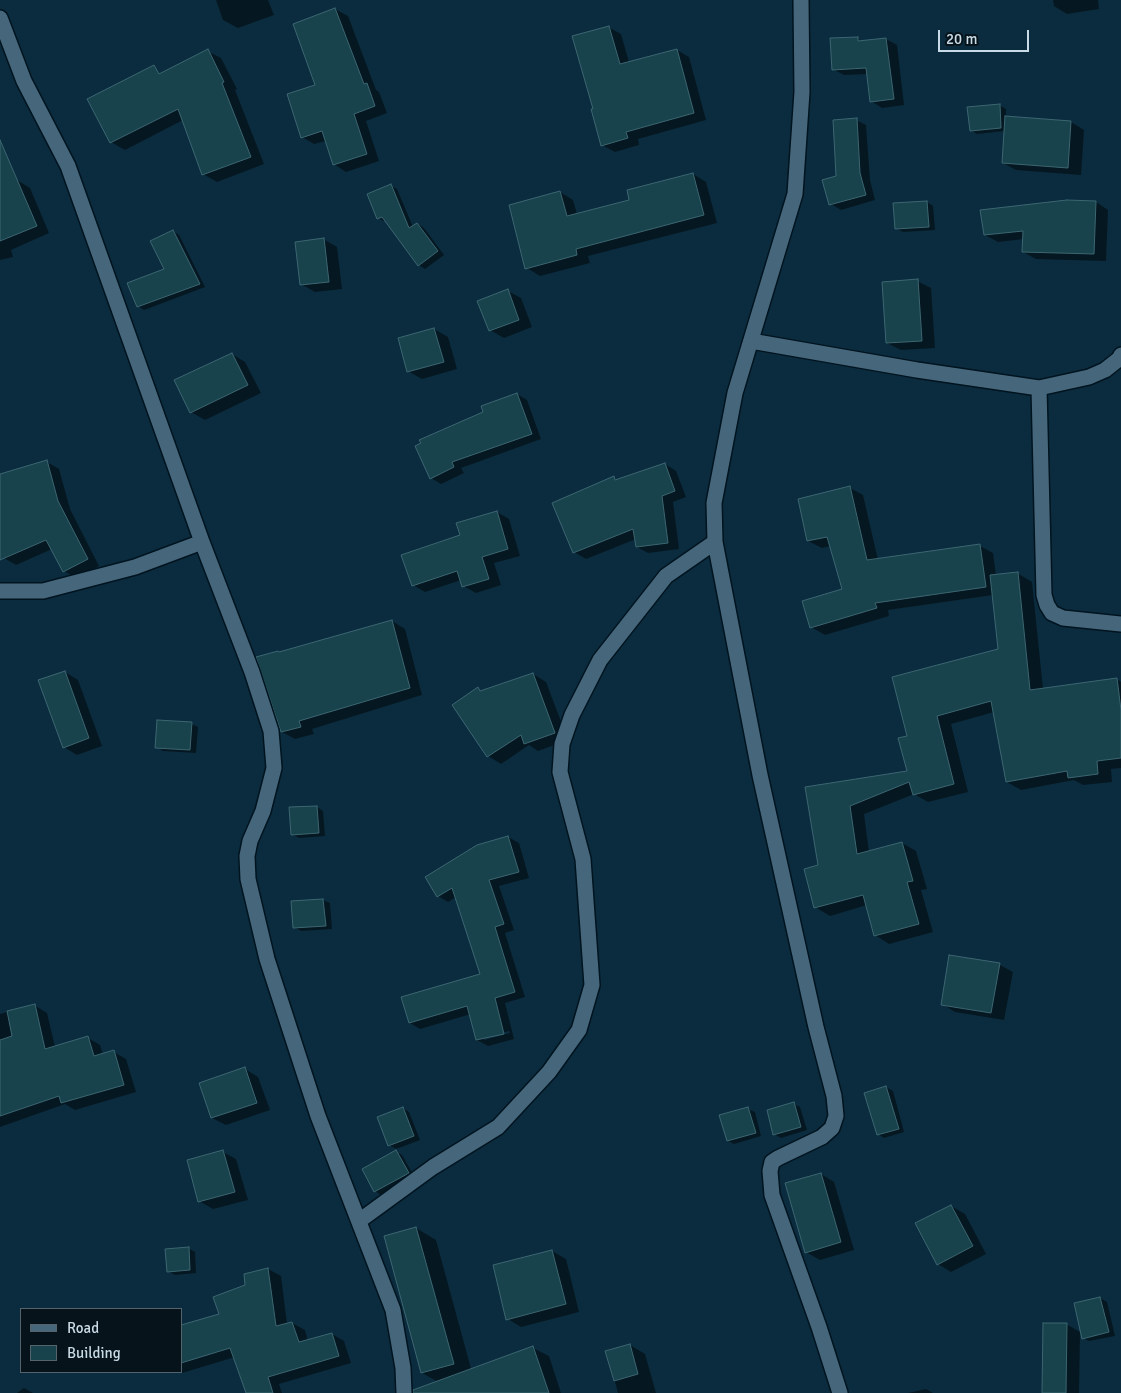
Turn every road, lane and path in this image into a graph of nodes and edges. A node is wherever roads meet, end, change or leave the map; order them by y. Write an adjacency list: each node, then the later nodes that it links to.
1 (801, 0): 3 (street)
2 (0, 18): 6 (street)
3 (750, 340): 5 (street); 7 (street)
4 (1121, 355): 5 (street)
5 (1039, 388): 9 (street)
6 (202, 542): 8 (street); 10 (street)
7 (715, 542): 10 (street); 12 (street)
8 (0, 591)
9 (1121, 624)
10 (359, 1221): 11 (street)
11 (404, 1393)
12 (840, 1393)

